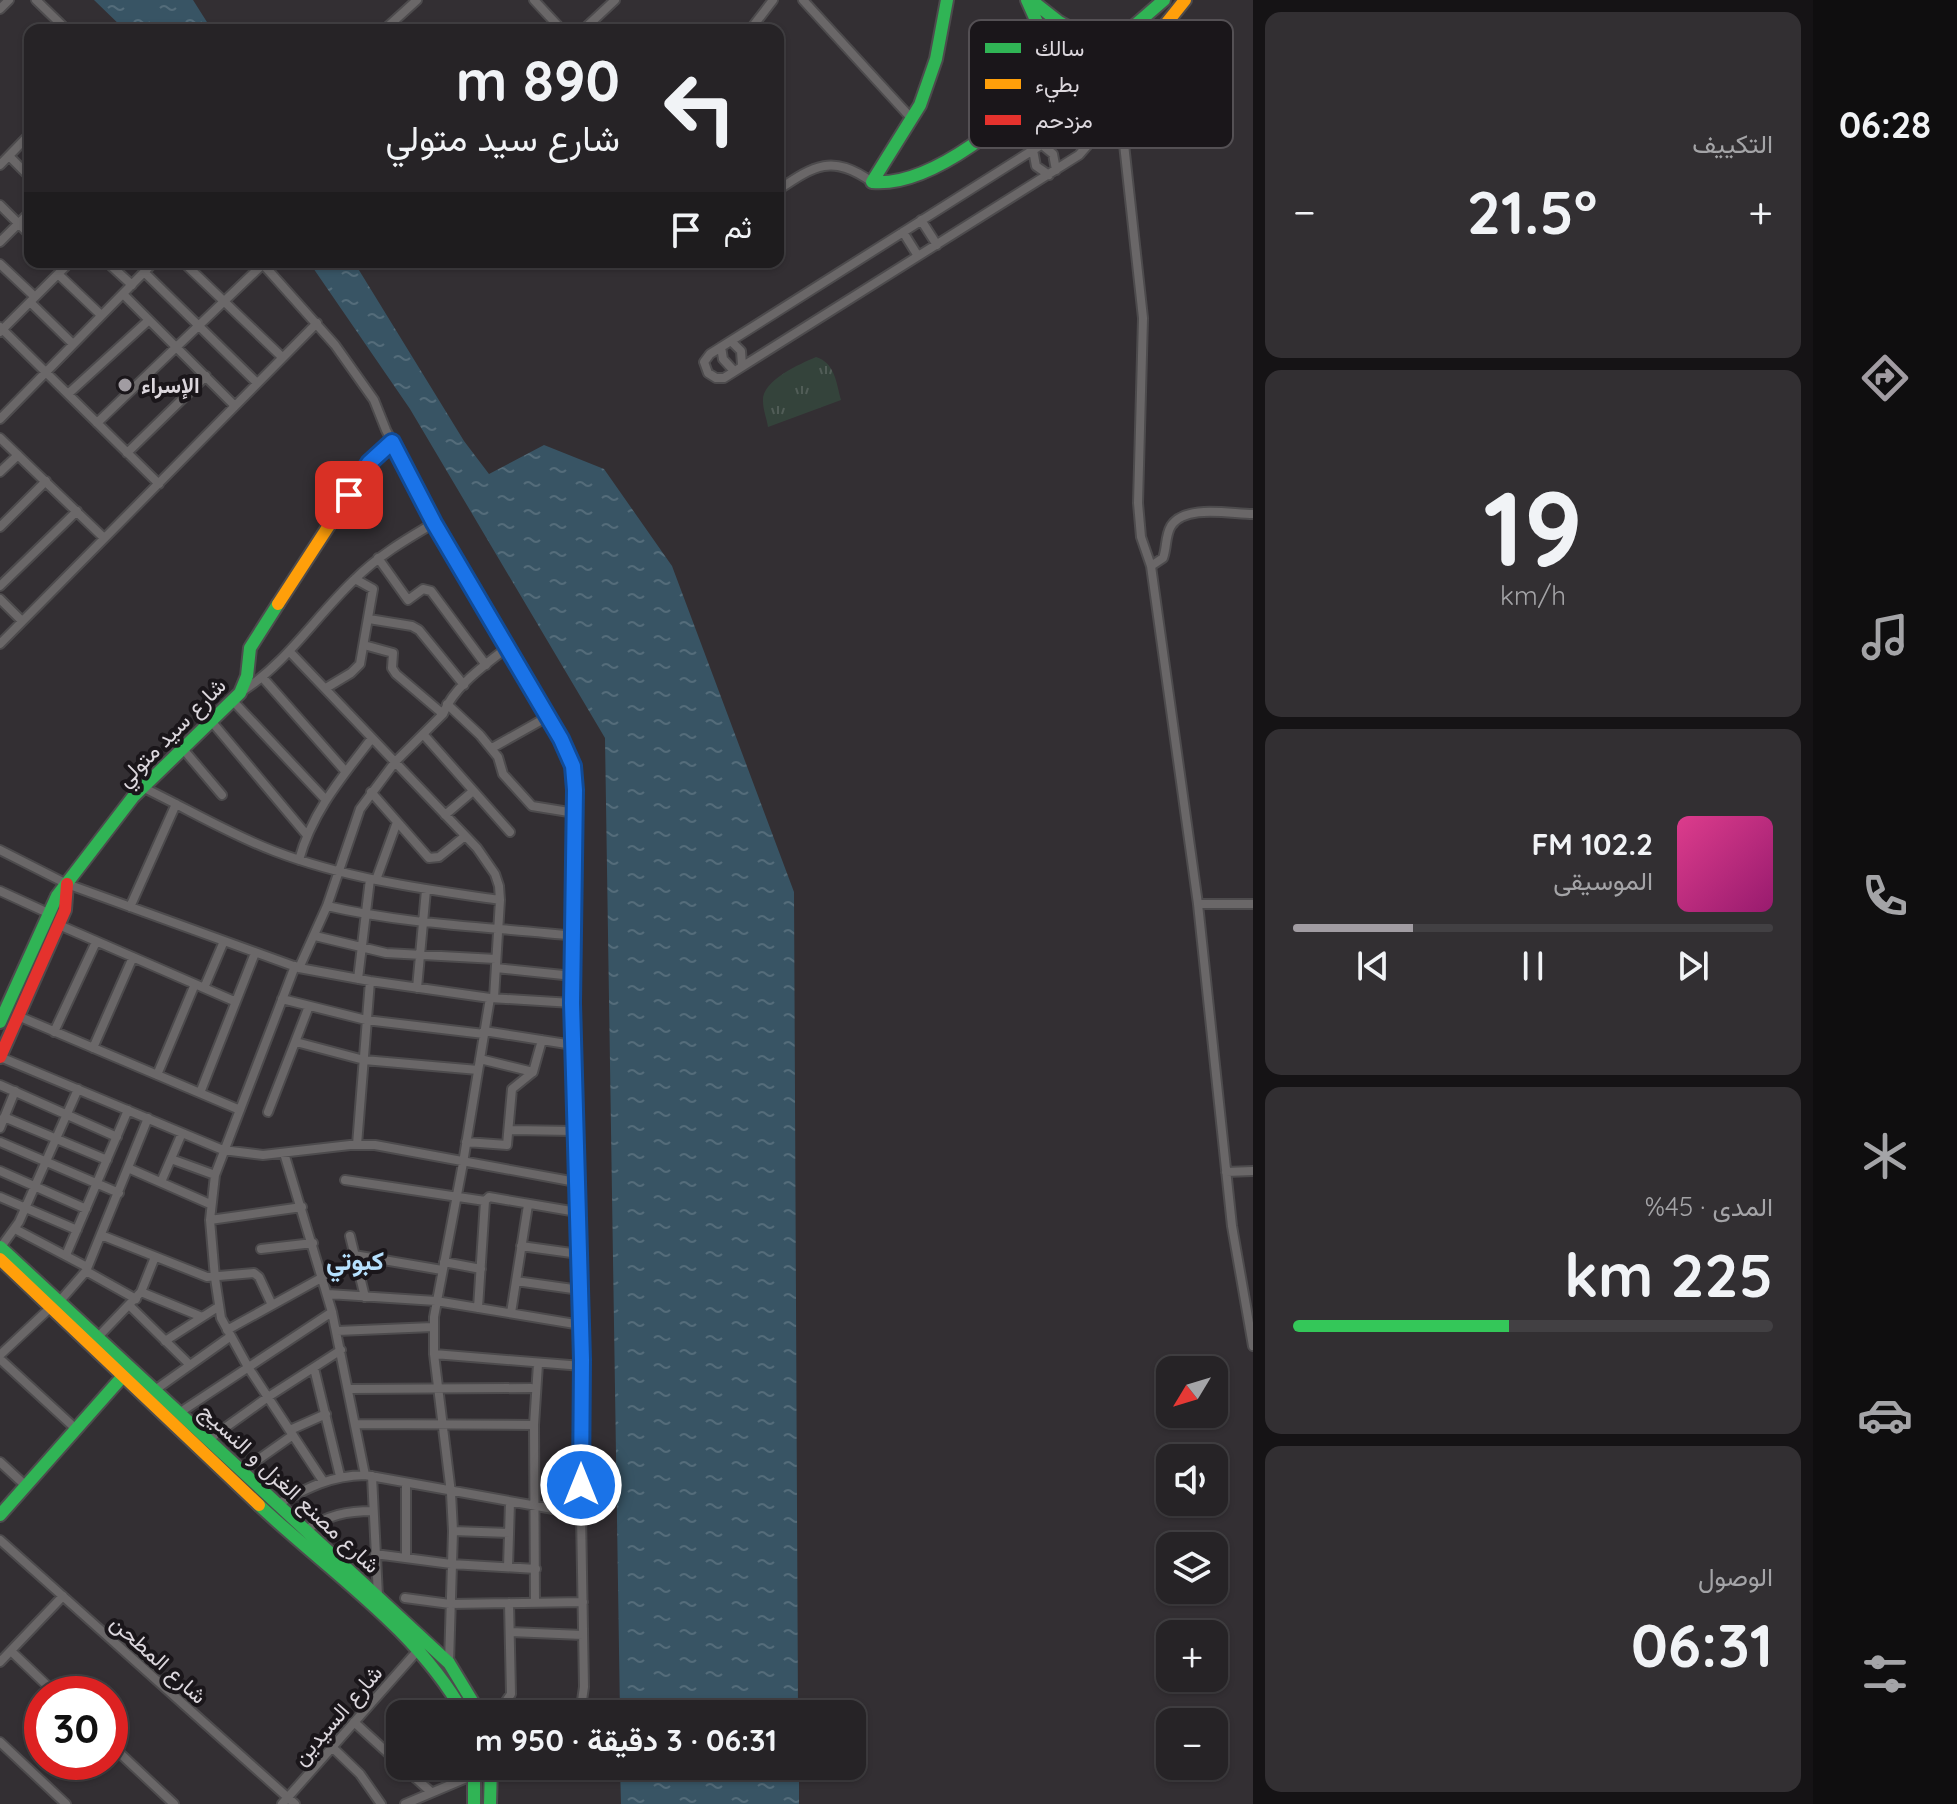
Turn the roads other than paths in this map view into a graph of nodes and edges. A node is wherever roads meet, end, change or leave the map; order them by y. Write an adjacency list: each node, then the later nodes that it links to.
1 (9, 0): 12 (street)
2 (36, 0): 17 (street)
3 (417, 0): 18 (street)
4 (534, 0): 19 (street)
5 (615, 0): 20 (street)
6 (773, 0): 21 (street)
7 (803, 0): 22 (street)
8 (947, 0): 22 (street)
9 (1029, 0): 13 (street); 14 (street)
10 (1164, 0): 15 (street)
11 (1185, 0): 16 (street)
12 (0, 9)
13 (1037, 20)
14 (1056, 20)
15 (1145, 20)
16 (1170, 20)
17 (61, 24)
18 (391, 24)
19 (552, 24)
20 (589, 24)
21 (755, 24)
22 (913, 120): 34 (street)
23 (24, 140): 30 (street)
24 (970, 148): 34 (street)
25 (1036, 148): 29 (street)
26 (1046, 148): 33 (street)
27 (1086, 148): 33 (street)
28 (1124, 148): 90 (street)
29 (1033, 150): 33 (street); 38 (street)
30 (9, 156): 31 (street); 32 (street)
31 (0, 165)
32 (24, 171)
33 (1052, 173): 43 (street)
34 (872, 182): 35 (street)
35 (784, 186)
36 (0, 205): 39 (street)
37 (24, 218): 39 (street)
38 (921, 220): 41 (street); 43 (street)
39 (18, 224): 40 (street); 42 (street)
40 (24, 230)
41 (903, 232): 44 (street); 63 (street)
42 (0, 242)
43 (937, 245): 44 (street)
44 (918, 256): 68 (street)
45 (0, 264): 56 (street)
46 (60, 268): 56 (street)
47 (64, 268): 58 (street)
48 (114, 268): 54 (street)
49 (148, 268): 53 (street)
50 (189, 268): 57 (street)
51 (257, 268): 57 (street)
52 (267, 268): 60 (street)
53 (144, 272): 54 (street); 61 (street)
54 (132, 285): 55 (street)
55 (123, 294): 58 (street); 59 (street)
56 (32, 299): 62 (street); 64 (street)
57 (223, 300): 61 (street); 67 (street)
58 (101, 315): 64 (street)
59 (149, 320): 65 (street); 73 (street)
60 (317, 323): 67 (street); 78 (street)
61 (198, 324): 65 (street); 72 (street)
62 (1, 329): 70 (street)
63 (731, 341): 66 (street); 68 (street)
64 (73, 344): 70 (street)
65 (175, 346): 71 (street); 76 (street)
66 (721, 347): 69 (street); 69 (street)
67 (281, 356): 72 (street)
68 (742, 365): 69 (street)
69 (734, 371)
70 (46, 372): 73 (street); 75 (street)
71 (206, 376): 74 (street); 79 (street)
72 (256, 382): 74 (street)
73 (68, 394): 76 (street)
74 (234, 405): 83 (street)
75 (0, 419)
76 (97, 423): 79 (street)
77 (0, 438): 80 (street)
78 (392, 442): 86 (street); 104 (street, شارع سيد متولي)
79 (127, 453): 83 (street)
80 (18, 455): 81 (street); 82 (street)
81 (0, 472)
82 (46, 481): 84 (street); 87 (street)
83 (159, 484): 88 (street)
84 (77, 511): 88 (street); 92 (street)
85 (1253, 514): 90 (street)
86 (434, 523): 89 (street); 98 (street)
87 (0, 527)
88 (104, 538): 95 (street)
89 (378, 558): 91 (street); 100 (street)
90 (1151, 566): 135 (street)
91 (355, 579): 94 (street); 99 (street)
92 (0, 586)
93 (0, 599): 95 (street)
94 (369, 619): 97 (street); 102 (street)
95 (22, 621): 96 (street)
96 (0, 644)
97 (364, 645): 103 (street); 106 (street)
98 (508, 647): 100 (street); 107 (street)
99 (290, 652): 101 (street); 103 (street)
100 (486, 665): 102 (street)
101 (263, 678): 104 (street); 114 (street)
102 (464, 685): 105 (street)
103 (326, 688): 110 (street)
104 (236, 697): 108 (street, شارع سيد متولي); 119 (street)
105 (447, 704): 106 (street); 111 (street)
106 (443, 714): 109 (street)
107 (549, 716): 111 (street); 121 (street)
108 (212, 722): 112 (street, شارع سيد متولي); 125 (street)
109 (423, 734): 113 (street); 117 (street)
110 (372, 738): 113 (street); 114 (street)
111 (492, 748): 121 (street)
112 (183, 749): 115 (street, شارع سيد متولي); 118 (street)
113 (395, 762): 116 (street); 122 (street)
114 (346, 772): 119 (street)
115 (142, 787): 120 (street); 131 (street, شارع سيد متولي)
116 (371, 792): 123 (street); 129 (street)
117 (472, 792): 122 (street); 124 (street)
118 (222, 795)
119 (325, 799): 125 (street)
120 (176, 804): 128 (street); 138 (street)
121 (575, 813): 145 (street)
122 (445, 815): 126 (street)
123 (397, 822): 126 (street); 130 (street)
124 (510, 832)
125 (306, 834): 128 (street)
126 (465, 836): 134 (street)
127 (0, 850): 131 (street)
128 (299, 860): 129 (street)
129 (339, 873): 130 (street); 137 (street)
130 (373, 880): 132 (street); 140 (street)
131 (67, 884): 138 (street); 139 (street, شارع سيد متولي); 142 (street, شارع سيد متولي)
132 (426, 890): 134 (street); 141 (street)
133 (0, 891): 139 (street)
134 (500, 900): 143 (street)
135 (1198, 904): 136 (street); 208 (street)
136 (1253, 904)
137 (327, 906): 140 (street); 144 (street)
138 (130, 907): 146 (street)
139 (48, 913): 165 (street, شارع سيد متولي)
140 (364, 915): 141 (street); 148 (street)
141 (422, 923): 143 (street); 150 (street)
142 (59, 925): 147 (street); 166 (street, شارع سيد متولي)
143 (498, 928): 145 (street); 152 (street)
144 (315, 936): 148 (street); 153 (street)
145 (575, 936): 154 (street)
146 (224, 941): 149 (street); 158 (street)
147 (96, 942): 151 (street); 168 (street)
148 (361, 948): 150 (street); 155 (street)
149 (255, 953): 153 (street); 162 (street)
150 (420, 956): 152 (street); 159 (street)
151 (133, 957): 157 (street); 173 (street)
152 (496, 963): 154 (street); 160 (street)
153 (297, 967): 155 (street); 161 (street)
154 (573, 976): 163 (street)
155 (358, 979): 156 (street)
156 (370, 981): 159 (street); 167 (street)
157 (195, 984): 158 (street); 179 (street)
158 (204, 988): 162 (street)
159 (417, 988): 160 (street)
160 (492, 998): 163 (street); 169 (street)
161 (282, 999): 164 (street); 185 (street)
162 (234, 1001): 183 (street)
163 (572, 1003): 172 (street)
164 (309, 1006): 167 (street); 171 (street)
165 (2, 1014)
166 (18, 1016): 168 (street); 174 (street, شارع سيد متولي)
167 (366, 1020): 169 (street); 176 (street)
168 (54, 1032): 173 (street)
169 (484, 1032): 170 (street); 175 (street)
170 (542, 1040): 172 (street); 178 (street)
171 (296, 1042): 176 (street); 186 (street)
172 (573, 1045): 192 (street)
173 (93, 1048): 179 (street)
174 (0, 1057): 181 (street)
175 (480, 1059): 177 (street); 178 (street)
176 (364, 1060): 177 (street); 198 (street)
177 (478, 1070): 197 (street)
178 (533, 1072): 191 (street)
179 (157, 1075): 183 (street)
180 (0, 1085): 182 (street)
181 (78, 1089): 184 (street); 187 (street)
182 (15, 1091): 187 (street); 188 (street)
183 (200, 1093): 185 (street)
184 (128, 1110): 189 (street); 194 (street)
185 (240, 1110): 199 (street)
186 (268, 1112)
187 (67, 1114): 194 (street); 195 (street)
188 (4, 1117): 190 (street); 195 (street)
189 (148, 1118): 193 (street); 205 (street)
190 (0, 1128)
191 (510, 1130): 192 (street); 197 (street)
192 (575, 1131): 212 (street)
193 (182, 1133): 199 (street); 201 (street)
194 (117, 1137): 202 (street)
195 (56, 1139): 202 (street); 203 (street)
196 (0, 1142): 203 (street)
197 (466, 1142): 204 (street)
198 (357, 1145): 200 (street); 204 (street)
199 (223, 1150): 200 (street); 209 (street)
200 (284, 1153): 221 (street)
201 (171, 1159): 209 (street); 211 (street)
202 (107, 1160): 213 (street)
203 (46, 1162): 213 (street); 214 (street)
204 (463, 1163): 212 (street); 216 (street)
205 (128, 1168): 211 (street); 215 (street)
206 (0, 1171): 214 (street)
207 (1253, 1171): 208 (street)
208 (1226, 1172): 262 (street)
209 (215, 1175): 219 (street)
210 (345, 1180): 216 (street)
211 (161, 1182): 219 (street)
212 (576, 1182): 224 (street)
213 (97, 1184): 215 (street); 223 (street)
214 (35, 1186): 222 (street); 223 (street)
215 (119, 1193): 228 (street)
216 (455, 1195): 218 (street); 238 (street)
217 (0, 1197): 222 (street)
218 (485, 1201): 220 (street); 240 (street)
219 (210, 1204): 225 (street)
220 (528, 1205): 224 (street); 231 (street)
221 (302, 1207): 225 (street); 230 (street)
222 (25, 1208): 226 (street); 227 (street)
223 (86, 1209): 227 (street)
224 (577, 1212): 234 (street)
225 (210, 1220): 242 (street)
226 (15, 1229): 233 (street); 235 (street)
227 (77, 1230): 235 (street)
228 (101, 1235): 237 (street); 239 (street)
229 (350, 1236): 236 (street)
230 (313, 1243): 232 (street); 241 (street)
231 (521, 1246): 234 (street); 243 (street)
232 (261, 1249)
233 (1, 1253): 249 (street)
234 (579, 1254): 244 (street)
235 (66, 1255): 239 (street)
236 (354, 1255): 238 (street); 246 (street)
237 (155, 1257): 242 (street); 247 (street)
238 (443, 1266): 240 (street); 248 (street)
239 (87, 1269): 247 (street); 249 (street)
240 (481, 1269): 252 (street)
241 (323, 1277): 245 (street); 250 (street)
242 (215, 1278): 250 (street); 251 (street)
243 (516, 1281): 244 (street); 254 (street)
244 (580, 1290): 256 (street)
245 (328, 1294): 246 (street); 253 (street)
246 (365, 1297): 248 (street)
247 (136, 1299): 255 (street); 260 (street); 261 (street)
248 (436, 1301): 252 (street); 257 (street)
249 (55, 1304): 260 (street, شارع مصنع الغزل و النسيج); 265 (street); 271 (street, شارع مصنع الغزل و النسيج)
250 (272, 1305): 259 (street)
251 (218, 1307): 255 (street); 259 (street)
252 (478, 1308): 254 (street)
253 (332, 1312): 258 (street); 269 (street)
254 (511, 1313): 256 (street)
255 (202, 1317): 261 (street)
256 (581, 1325): 268 (street)
257 (433, 1327): 258 (street); 264 (street)
258 (337, 1331): 263 (street)
259 (229, 1333): 267 (street); 269 (street)
260 (98, 1337): 275 (street, شارع مصنع الغزل و النسيج)
261 (165, 1341): 267 (street)
262 (1253, 1346)
263 (341, 1350): 270 (street); 274 (street)
264 (434, 1354): 266 (street); 272 (street)
265 (0, 1357): 282 (street)
266 (538, 1364): 268 (street); 281 (street)
267 (190, 1365): 275 (street)
268 (582, 1366): 297 (street)
269 (248, 1367): 276 (street); 277 (street)
270 (314, 1368): 276 (street); 278 (street)
271 (123, 1376): 282 (street); 317 (street, شارع مصنع الغزل و النسيج)
272 (438, 1388): 273 (street); 274 (street); 279 (street)
273 (531, 1388)
274 (349, 1389): 280 (street)
275 (155, 1390): 277 (street, شارع مصنع الغزل و النسيج)
276 (268, 1397): 283 (street); 284 (street)
277 (179, 1413): 284 (street, شارع مصنع الغزل و النسيج)
278 (326, 1414): 283 (street); 287 (street)
279 (444, 1423): 280 (street); 281 (street); 292 (street)
280 (355, 1424): 288 (street)
281 (534, 1425): 295 (street)
282 (76, 1429): 291 (street)
283 (291, 1432): 286 (street); 289 (street)
284 (208, 1440): 286 (street, شارع مصنع الغزل و النسيج)
285 (0, 1462): 291 (street)
286 (242, 1471): 294 (street, شارع مصنع الغزل و النسيج)
287 (340, 1476): 288 (street); 289 (street)
288 (369, 1476): 290 (street); 296 (street)
289 (323, 1481): 294 (street)
290 (406, 1483): 292 (street); 304 (street)
291 (26, 1486): 298 (street)
292 (451, 1493): 293 (street); 300 (street)
293 (510, 1502): 295 (street); 301 (street)
294 (278, 1504): 299 (street, شارع مصنع الغزل و النسيج)
295 (536, 1507): 297 (street); 307 (street)
296 (373, 1511): 299 (street); 303 (street)
297 (581, 1514): 311 (street)
298 (0, 1515)
299 (306, 1530): 309 (street, شارع مصنع الغزل و النسيج)
300 (453, 1531): 301 (street); 305 (street)
301 (509, 1533): 306 (street)
302 (0, 1540): 308 (street, شارع المطحن)
303 (375, 1554): 304 (street); 309 (street)
304 (406, 1558): 305 (street)
305 (451, 1564): 306 (street); 314 (street)
306 (508, 1567): 307 (street)
307 (536, 1569): 313 (street)
308 (63, 1596): 318 (street); 336 (street, شارع المطحن)
309 (378, 1597): 320 (street, شارع مصنع الغزل و النسيج)
310 (405, 1598): 314 (street)
311 (583, 1602): 313 (street); 316 (street)
312 (509, 1603): 313 (street); 314 (street); 315 (street)
313 (535, 1603)
314 (450, 1604): 320 (street)
315 (510, 1632): 316 (street); 324 (street)
316 (583, 1635): 325 (street)
317 (419, 1649): 322 (street, شارع مصنع الغزل و النسيج); 326 (street, شارع السيدين)
318 (11, 1651): 319 (street); 321 (street)
319 (0, 1662)
320 (449, 1663): 323 (street, شارع مصنع الغزل و النسيج)
321 (37, 1676)
322 (456, 1700)
323 (471, 1700)
324 (507, 1700)
325 (582, 1700)
326 (354, 1722): 328 (street, شارع السيدين); 329 (street)
327 (0, 1742): 337 (street)
328 (332, 1747): 336 (street, شارع السيدين); 339 (street)
329 (386, 1751)
330 (128, 1761): 338 (street)
331 (418, 1780): 335 (street)
332 (454, 1780): 335 (street)
333 (474, 1780): 341 (street)
334 (492, 1780): 342 (street)
335 (431, 1792): 340 (street)
336 (288, 1802)
337 (66, 1804)
338 (174, 1804)
339 (381, 1804)
340 (405, 1804)
341 (474, 1804)
342 (490, 1804)

